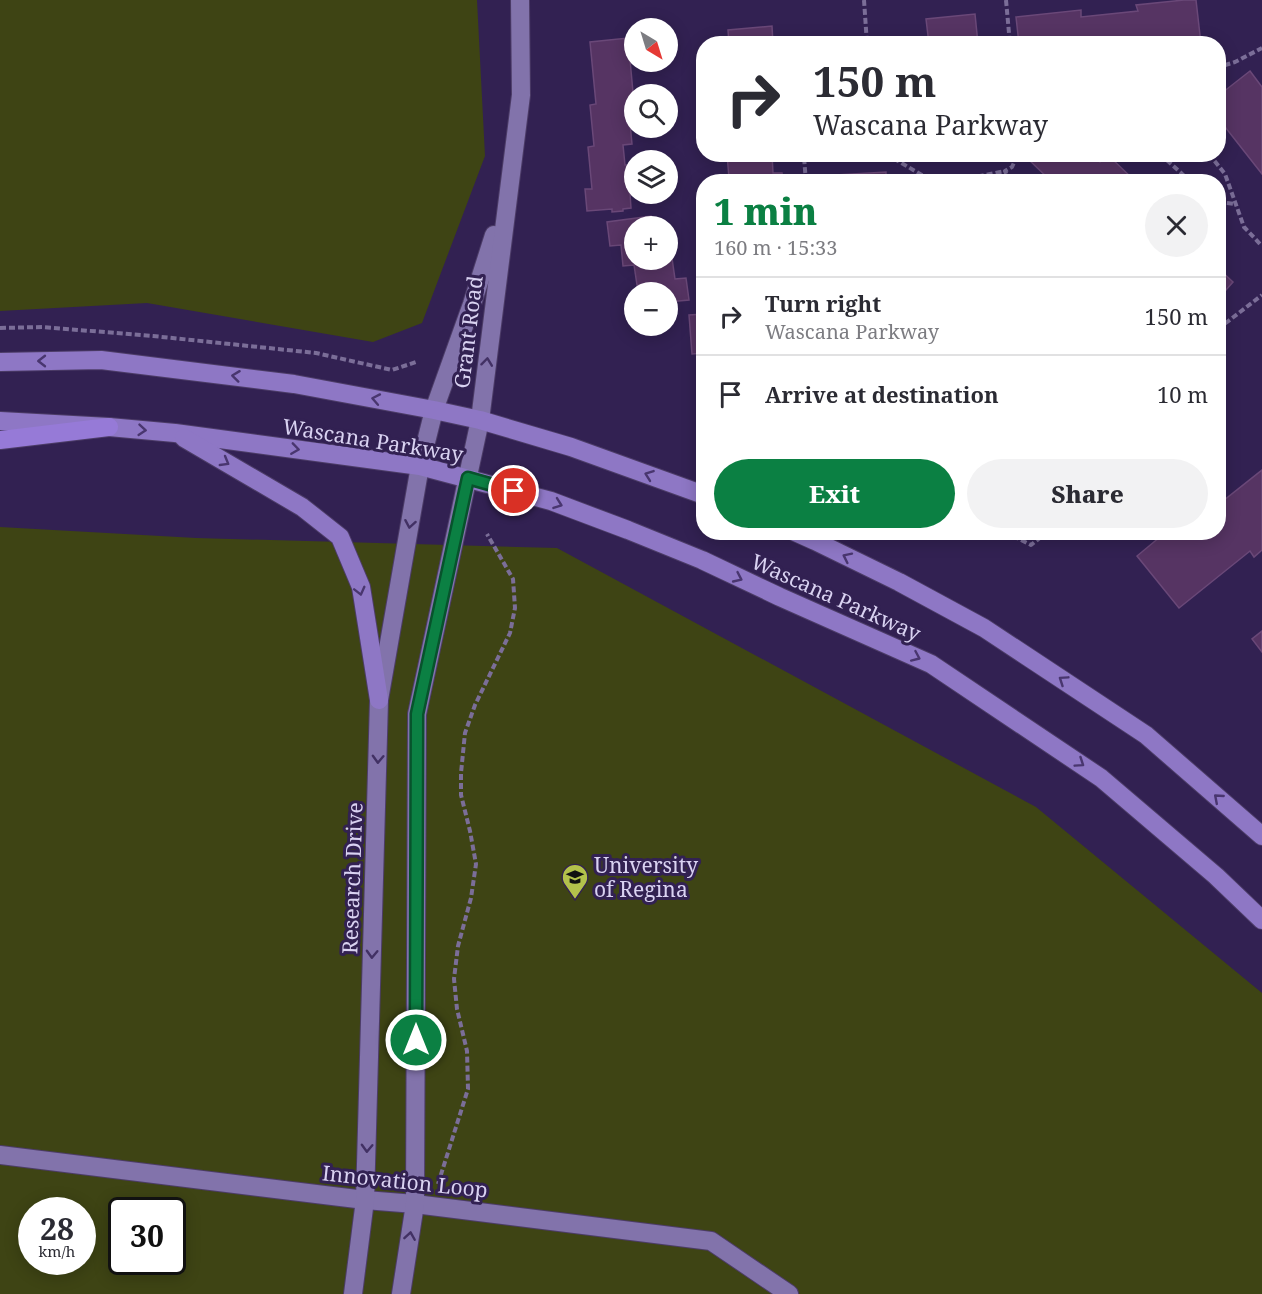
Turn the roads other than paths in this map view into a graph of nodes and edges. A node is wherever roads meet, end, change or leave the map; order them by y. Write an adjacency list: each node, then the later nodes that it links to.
1 (520, 0): 2 (street, Grant Road)
2 (508, 190): 4 (street, Grant Road); 5 (street, Grant Road, one-way to 2)
3 (0, 362): 4 (main road, Wascana Parkway, one-way to 3)
4 (434, 410): 5 (main road, Wascana Parkway); 10 (street, Grant Road)
5 (480, 420): 11 (street, Grant Road); 12 (main road, Wascana Parkway, one-way to 5)
6 (0, 421): 7 (main road, Wascana Parkway)
7 (109, 427): 8 (main road, Wascana Parkway, one-way to 8); 9 (highway)
8 (175, 433): 10 (main road, Wascana Parkway, one-way to 10); 14 (main road, one-way to 14)
9 (0, 440)
10 (420, 466): 11 (main road, Wascana Parkway); 14 (street, Research Drive, one-way to 14)
11 (468, 478): 16 (main road, Wascana Parkway, one-way to 16); 19 (street)
12 (696, 492)
13 (813, 540): 15 (main road, Wascana Parkway, one-way to 13)
14 (380, 700): 18 (street, Research Drive, one-way to 18)
15 (1262, 836)
16 (1262, 920)
17 (0, 1155): 18 (street, Innovation Loop)
18 (365, 1200): 19 (street, Innovation Loop); 20 (street, Research Drive)
19 (424, 1205): 21 (street, one-way to 19); 22 (street, Innovation Loop)
20 (353, 1294)
21 (401, 1294)
22 (789, 1294)

